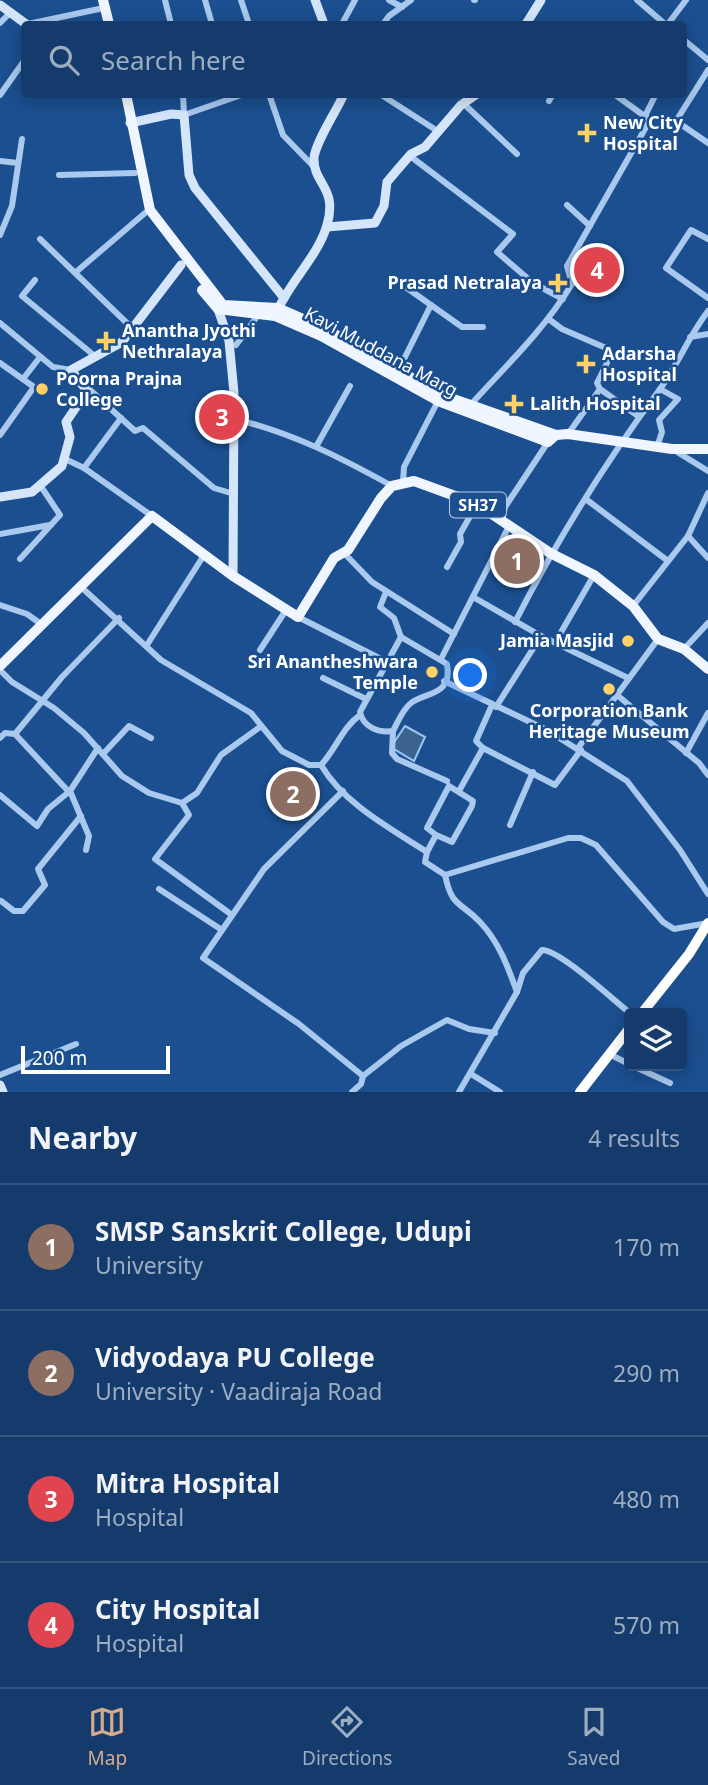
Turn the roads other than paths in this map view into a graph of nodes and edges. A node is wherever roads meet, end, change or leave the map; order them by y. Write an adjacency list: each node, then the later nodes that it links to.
1 (165, 0): 19 (street)
2 (205, 0): 20 (street)
3 (242, 0): 21 (street)
4 (316, 0): 22 (street)
5 (355, 0): 23 (street)
6 (389, 0): 13 (street)
7 (411, 0): 13 (street)
8 (541, 0): 25 (street)
9 (637, 0): 26 (street)
10 (686, 0): 27 (street)
11 (100, 3): 16 (street); 17 (main road); 18 (main road)
12 (0, 5): 14 (street)
13 (402, 7): 24 (street)
14 (10, 13): 15 (street); 28 (street)
15 (22, 21)
16 (37, 21)
17 (102, 21)
18 (108, 21)
19 (170, 21)
20 (211, 21)
21 (248, 21)
22 (323, 21)
23 (344, 21)
24 (386, 21)
25 (528, 21)
26 (662, 21)
27 (668, 21)
28 (0, 23)
29 (687, 42): 30 (street)
30 (708, 60)
31 (21, 65): 33 (street)
32 (708, 70): 50 (street)
33 (0, 95)
34 (123, 98): 56 (main road)
35 (124, 98): 47 (main road)
36 (183, 98): 46 (street)
37 (232, 98): 46 (street)
38 (270, 98): 55 (street)
39 (342, 98): 55 (street)
40 (386, 98): 48 (street)
41 (472, 98): 44 (street)
42 (620, 98): 45 (street)
43 (654, 98): 45 (street)
44 (464, 104): 48 (street); 51 (street)
45 (646, 114): 60 (street)
46 (184, 115): 47 (street); 69 (street)
47 (130, 123): 73 (main road)
48 (439, 132): 52 (street)
49 (22, 139): 54 (street)
50 (708, 143)
51 (517, 154)
52 (410, 156): 61 (street); 71 (street)
53 (0, 161): 54 (street)
54 (18, 163): 62 (street)
55 (315, 168): 61 (street)
56 (135, 173): 57 (street); 59 (main road)
57 (59, 174)
58 (567, 205): 60 (street)
59 (145, 214): 65 (main road); 66 (street)
60 (590, 226): 71 (street)
61 (327, 227): 69 (street)
62 (0, 235)
63 (40, 239): 66 (street)
64 (708, 239): 70 (street)
65 (181, 265): 73 (main road); 80 (street)
66 (76, 272): 80 (street)
67 (34, 281): 85 (street)
68 (397, 281): 72 (street)
69 (284, 298): 75 (street)
70 (708, 298)
71 (563, 299): 77 (street)
72 (431, 305): 79 (street); 88 (street)
73 (221, 307): 75 (main road, Kavi Muddana Marg); 76 (main road, Kavi Muddana Marg); 98 (street)
74 (708, 311): 82 (street)
75 (277, 312): 76 (main road, Kavi Muddana Marg); 88 (main road, Kavi Muddana Marg); 94 (main road, Kavi Muddana Marg)
76 (259, 314): 83 (street)
77 (550, 320): 92 (street); 95 (street)
78 (0, 323): 84 (street)
79 (483, 327)
80 (133, 329): 85 (street)
81 (708, 334): 82 (street)
82 (688, 338): 93 (street)
83 (236, 345)
84 (40, 357): 87 (street); 89 (street)
85 (96, 357): 87 (street)
86 (0, 363): 89 (street)
87 (71, 370): 90 (street)
88 (398, 371): 95 (main road, Kavi Muddana Marg)
89 (23, 379): 100 (street)
90 (86, 386): 97 (street); 107 (street)
91 (350, 386): 103 (street)
92 (600, 389): 96 (street); 99 (street)
93 (660, 389): 96 (street); 104 (street)
94 (438, 401): 101 (main road, Kavi Muddana Marg); 110 (street)
95 (472, 408): 101 (main road, Kavi Muddana Marg)
96 (638, 416): 102 (street)
97 (121, 418): 108 (street); 114 (street)
98 (234, 419): 103 (street); 114 (street)
99 (568, 434): 101 (main road, Kavi Muddana Marg); 102 (main road, Kavi Muddana Marg)
100 (0, 435)
101 (552, 439): 119 (street)
102 (623, 441): 104 (main road, Kavi Muddana Marg); 116 (street)
103 (317, 445): 112 (street)
104 (657, 447): 105 (main road, Kavi Muddana Marg)
105 (672, 449): 106 (main road, Kavi Muddana Marg); 109 (street)
106 (708, 449)
107 (65, 459): 108 (street); 111 (street)
108 (84, 468): 118 (street)
109 (708, 471)
110 (403, 482): 112 (main road); 117 (main road, SH37)
111 (40, 485): 115 (street); 120 (street)
112 (392, 486): 123 (main road)
113 (708, 494): 122 (street)
114 (234, 495): 131 (street)
115 (0, 497)
116 (587, 500): 124 (street); 128 (street)
117 (477, 504): 119 (main road, SH37); 129 (street)
118 (152, 516): 125 (main road); 132 (main road)
119 (506, 523): 124 (main road, SH37); 134 (street)
120 (52, 525): 121 (street); 127 (street)
121 (0, 534)
122 (688, 536): 126 (street); 128 (street)
123 (344, 553): 133 (street); 138 (main road)
124 (550, 553): 130 (main road, SH37); 140 (street)
125 (204, 555): 131 (main road); 148 (street)
126 (708, 558)
127 (20, 559)
128 (668, 561): 136 (street)
129 (447, 567)
130 (594, 575): 136 (main road, SH37); 147 (street)
131 (233, 576): 137 (main road)
132 (79, 585): 139 (street); 142 (main road)
133 (386, 592): 144 (street); 145 (street)
134 (473, 597): 140 (street); 145 (street)
135 (0, 606): 142 (street)
136 (633, 606): 146 (main road, SH37)
137 (286, 610): 138 (main road); 150 (street)
138 (298, 617): 152 (street)
139 (119, 618): 148 (street); 160 (street)
140 (514, 622): 143 (street)
141 (708, 623): 149 (street)
142 (41, 624): 153 (main road)
143 (541, 636): 147 (street); 161 (street)
144 (401, 637): 151 (street); 152 (street)
145 (452, 637): 151 (street)
146 (658, 639): 149 (main road); 156 (street)
147 (556, 641): 156 (street)
148 (147, 645): 164 (street)
149 (684, 649): 154 (main road)
150 (260, 650)
151 (441, 659): 157 (street)
152 (385, 661): 159 (street)
153 (0, 668): 160 (street)
154 (708, 669)
155 (323, 678): 159 (street)
156 (628, 678): 158 (street)
157 (444, 681): 161 (street); 165 (street)
158 (617, 695): 169 (street); 172 (street)
159 (366, 699): 163 (street)
160 (43, 701): 166 (street); 171 (street)
161 (491, 704): 169 (street); 170 (street)
162 (708, 713): 172 (street)
163 (360, 715): 165 (street); 173 (street)
164 (260, 727): 173 (street); 181 (street)
165 (393, 731): 176 (street)
166 (15, 734): 167 (street); 179 (street)
167 (0, 738)
168 (151, 738): 171 (street)
169 (580, 749): 174 (street); 189 (street)
170 (482, 750): 174 (street); 178 (street)
171 (101, 751): 179 (street); 181 (street)
172 (686, 752): 175 (street)
173 (321, 765): 177 (street)
174 (533, 772): 183 (street)
175 (708, 775)
176 (447, 781)
177 (343, 791): 186 (street); 191 (street)
178 (459, 791): 184 (street); 184 (street)
179 (70, 792): 180 (street); 182 (street)
180 (0, 794)
181 (183, 803): 191 (street)
182 (81, 816): 185 (street); 190 (street)
183 (510, 825)
184 (436, 835): 186 (street)
185 (86, 850)
186 (427, 852): 187 (street)
187 (445, 875): 192 (street); 194 (street)
188 (159, 889): 193 (street)
189 (708, 894)
190 (1, 901)
191 (232, 915): 193 (street)
192 (707, 929): 195 (highway); 196 (highway)
193 (222, 930): 207 (street)
194 (517, 992): 197 (street); 198 (street)
195 (646, 1008)
196 (653, 1008)
197 (624, 1009)
198 (495, 1033): 205 (street); 207 (street)
199 (624, 1035): 214 (highway)
200 (76, 1044): 206 (street)
201 (624, 1046): 202 (highway)
202 (615, 1057): 203 (street); 215 (highway)
203 (624, 1062)
204 (644, 1071): 208 (street)
205 (471, 1074): 212 (street); 213 (street)
206 (0, 1075)
207 (363, 1076): 211 (street)
208 (670, 1083)
209 (0, 1085): 210 (street)
210 (4, 1092)
211 (352, 1092)
212 (459, 1092)
213 (500, 1092)
214 (580, 1092)
215 (588, 1092)

